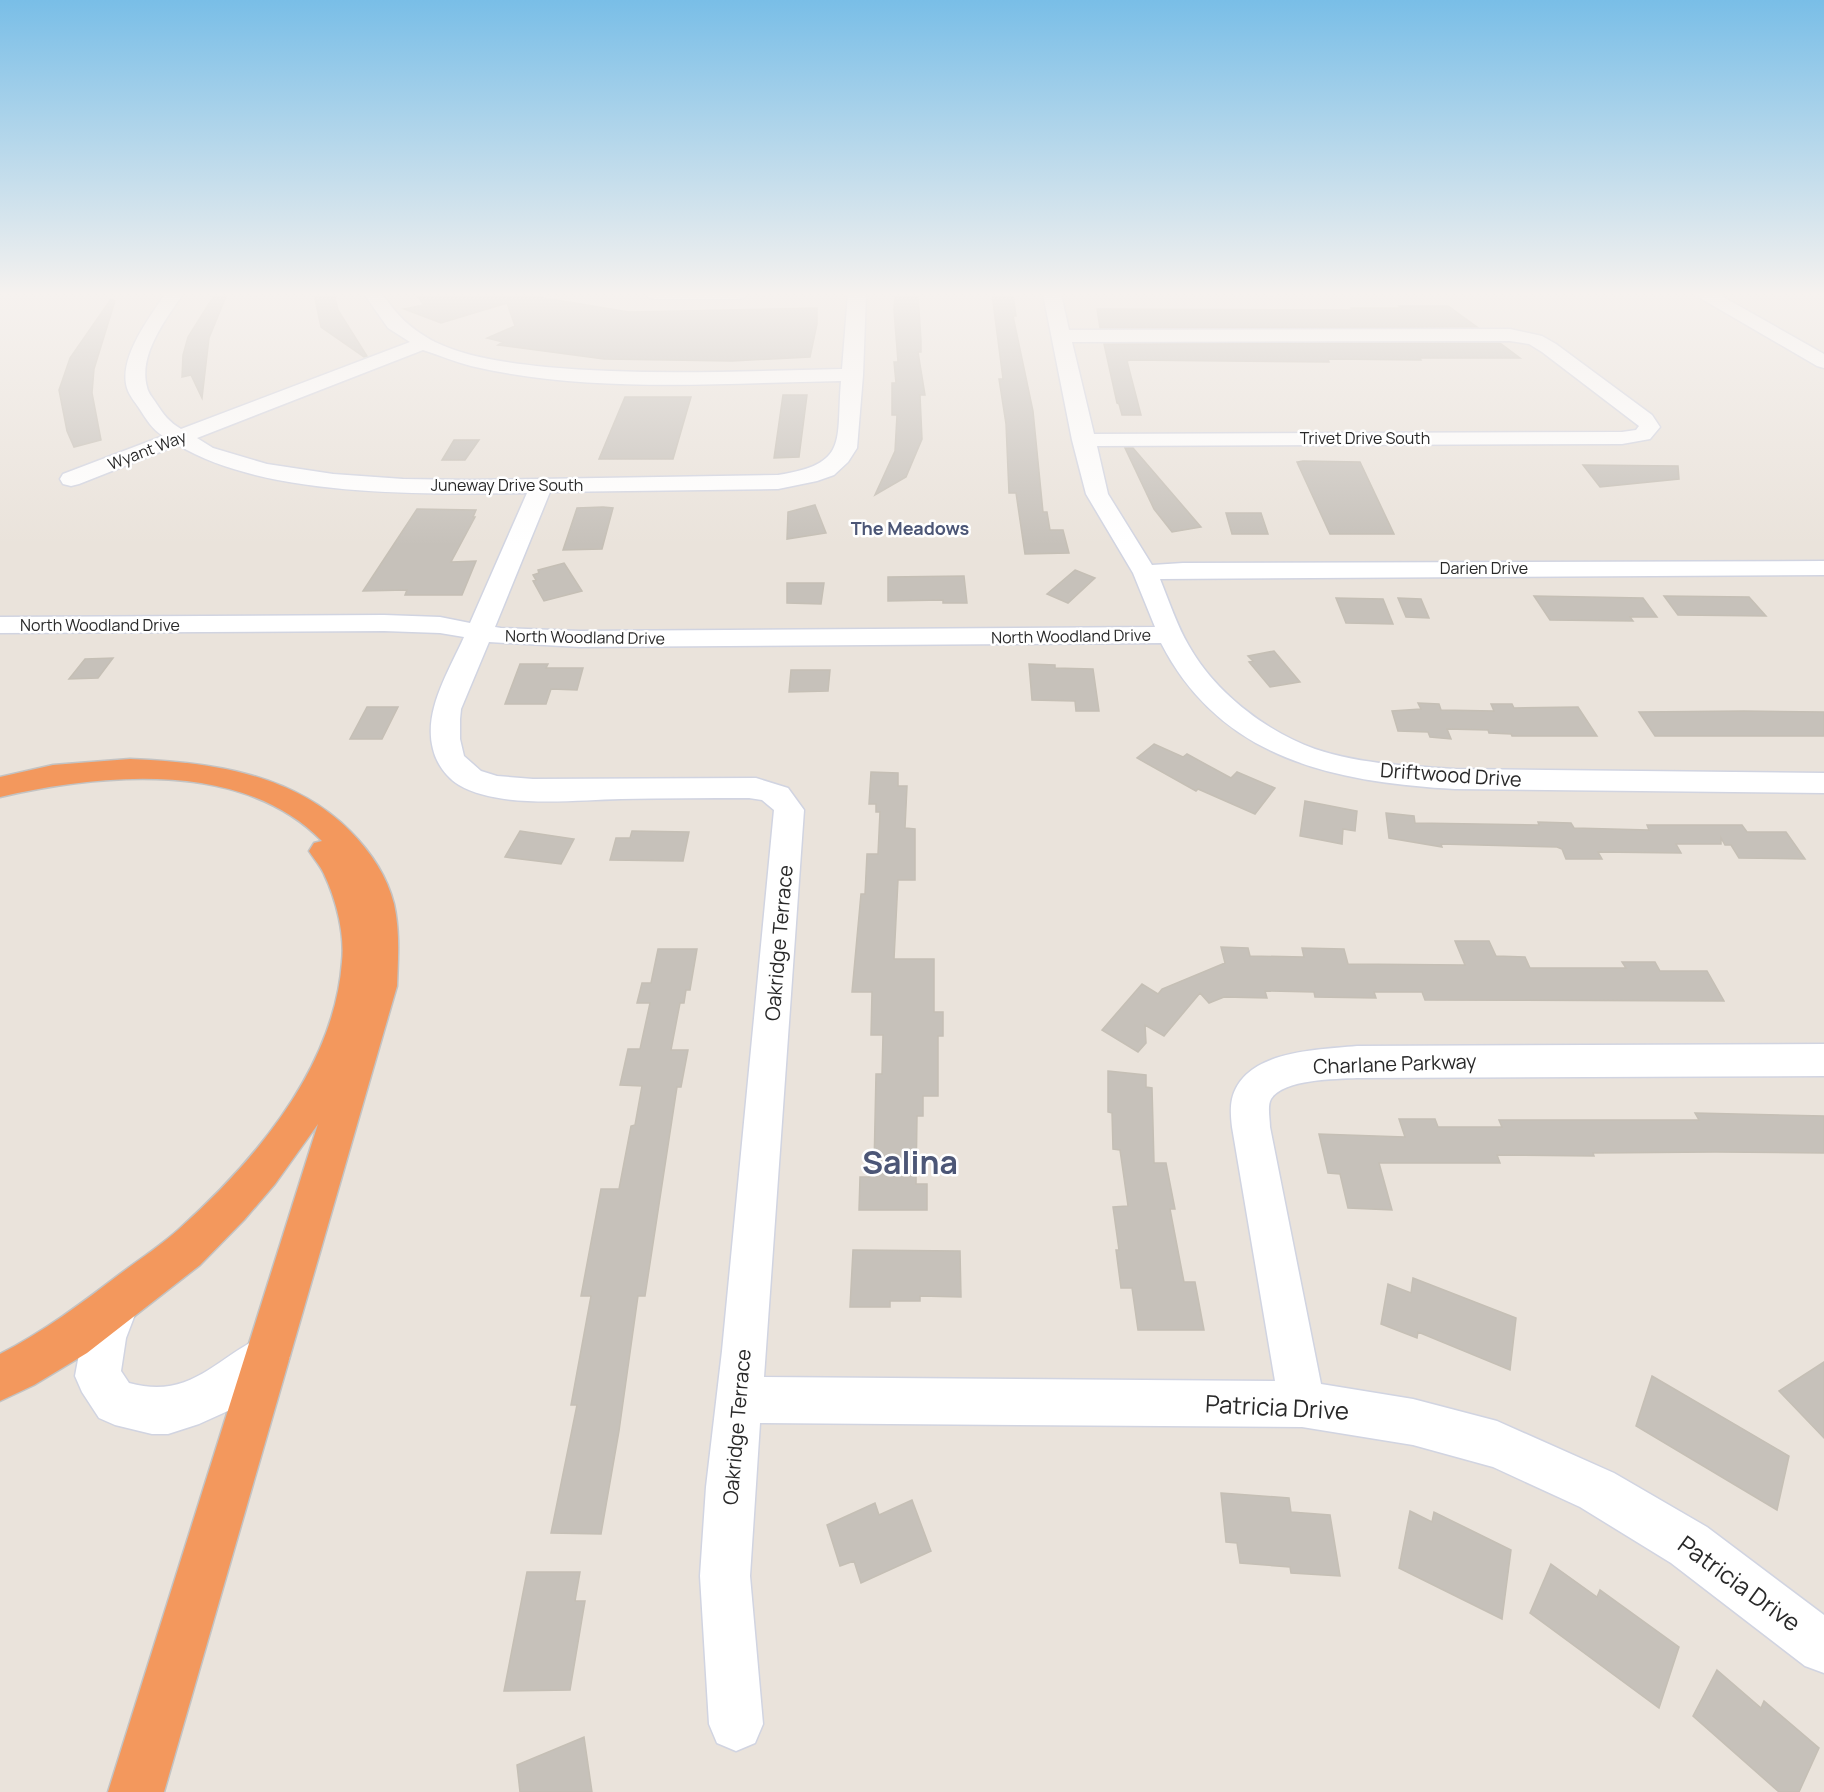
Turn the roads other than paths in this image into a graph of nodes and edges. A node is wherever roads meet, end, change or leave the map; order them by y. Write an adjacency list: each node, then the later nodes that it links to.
1 (138, 378): 6 (street, Juneway Drive South)
2 (334, 378): 6 (street, Wyant Way)
3 (853, 378): 9 (street, Juneway Drive South)
4 (1070, 378): 7 (street, Driftwood Drive)
5 (1589, 378): 7 (street, Trivet Drive South)
6 (179, 437): 8 (street, Wyant Way); 9 (street, Juneway Drive South)
7 (1083, 440): 11 (street, Driftwood Drive)
8 (71, 479)
9 (541, 486): 13 (street, Oakridge Terrace)
10 (1824, 568): 11 (street, Darien Drive)
11 (1144, 573): 14 (street, Driftwood Drive)
12 (0, 626): 13 (street, North Woodland Drive)
13 (479, 632): 14 (street, North Woodland Drive); 22 (street, Oakridge Terrace)
14 (1171, 635): 15 (street, Driftwood Drive)
15 (1824, 783)
16 (0, 787): 20 (highway)
17 (0, 798): 19 (highway)
18 (1824, 1060): 23 (street, Charlane Parkway)
19 (117, 1304): 20 (street); 21 (highway)
20 (268, 1356): 26 (highway)
21 (0, 1377)
22 (739, 1400): 23 (street, Patricia Drive); 25 (street, Oakridge Terrace)
23 (1302, 1404): 24 (street, Patricia Drive)
24 (1824, 1647)
25 (736, 1724)
26 (136, 1792)

